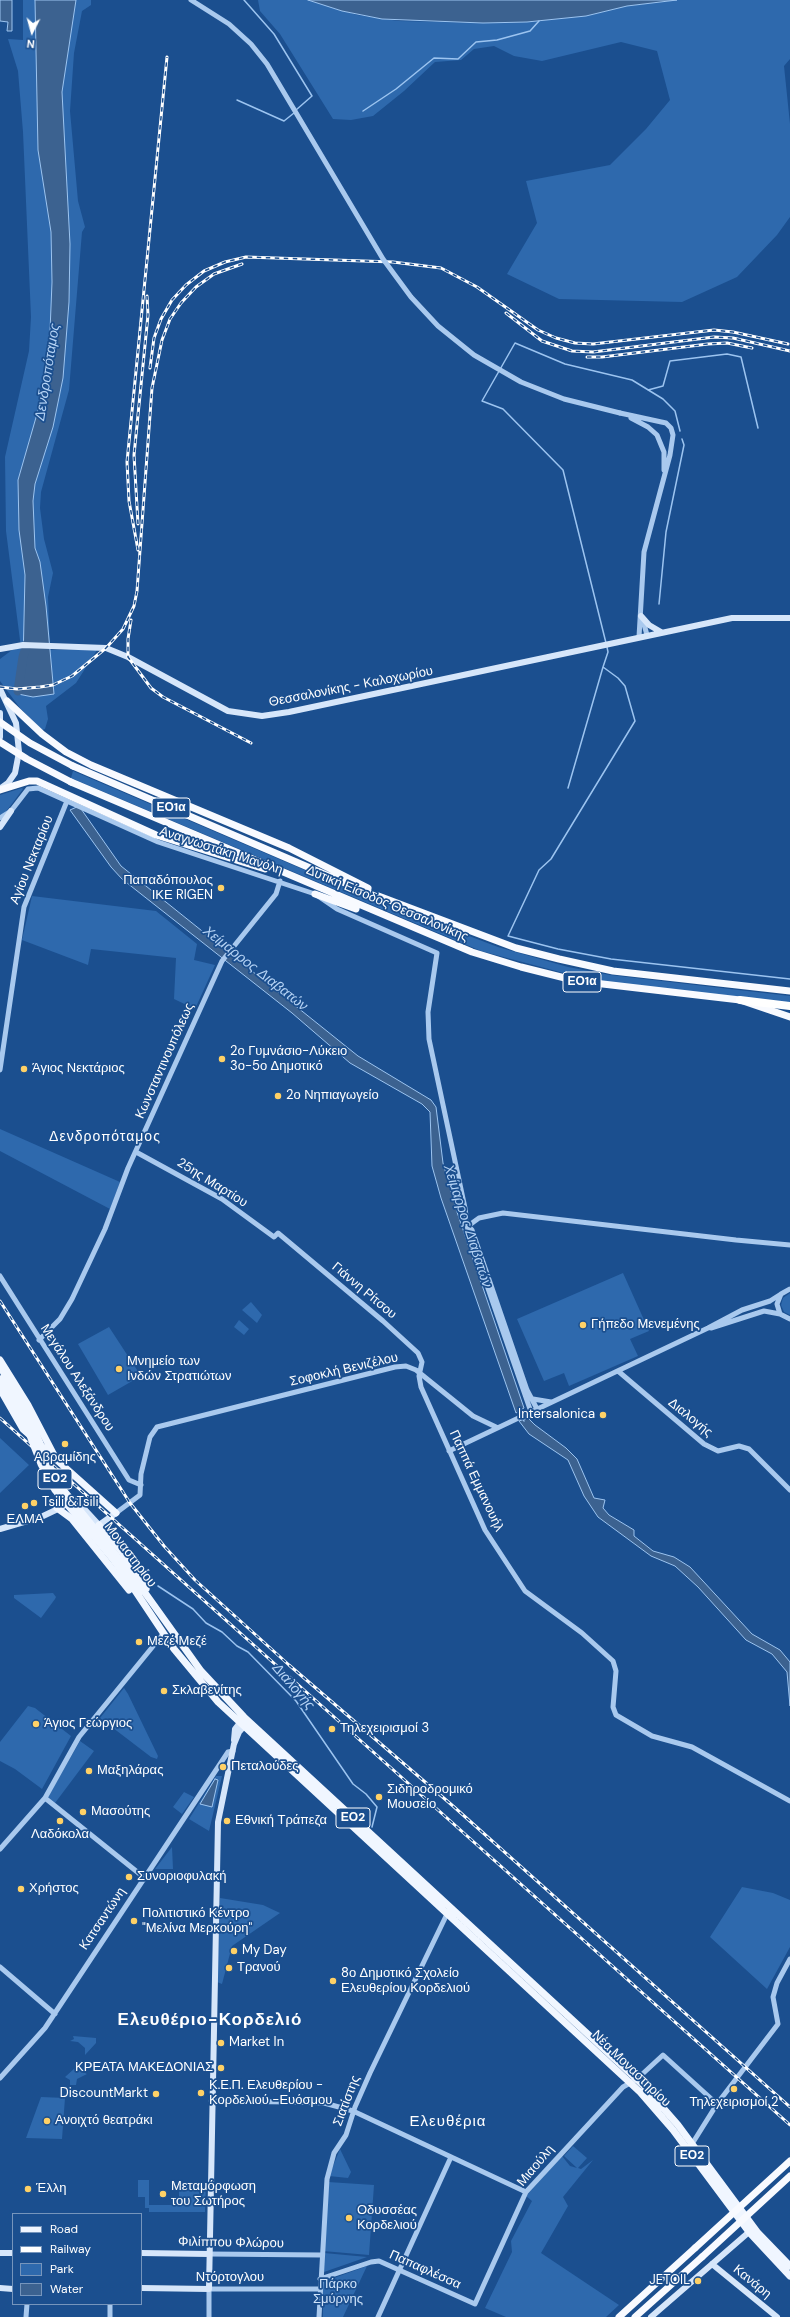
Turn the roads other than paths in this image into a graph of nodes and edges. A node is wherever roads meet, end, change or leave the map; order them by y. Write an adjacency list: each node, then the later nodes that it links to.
1 (191, 0): 2 (street, bridge)
2 (620, 414): 3 (street); 3 (street)
3 (664, 479): 4 (street)
4 (640, 613): 6 (main road); 7 (street); 8 (street)
5 (790, 618): 6 (main road)
6 (661, 632): 7 (main road)
7 (648, 635): 8 (main road)
8 (639, 637): 9 (main road, Θεσσαλονίκης - Καλοχωρίου)
9 (13, 647): 10 (main road, Θεσσαλονίκης - Καλοχωρίου); 11 (main road)
10 (1, 649)
11 (0, 656)
12 (0, 689): 13 (main road)
13 (7, 700): 18 (main road); 26 (highway)
14 (0, 713): 16 (main road)
15 (0, 722): 26 (highway, ΕΟ1α, bridge)
16 (0, 737)
17 (0, 742): 23 (highway, Δυτική Είσοδος Θεσσαλονίκης / ΕΟ1α, bridge)
18 (0, 789): 23 (highway)
19 (67, 801): 20 (street, Αναγνωστάκη Μανόλη); 24 (street, Αναγνωστάκη Μανόλη); 32 (street, Αγίου Νεκταρίου)
20 (11, 811): 21 (street, Αναγνωστάκη Μανόλη); 22 (main road)
21 (0, 818)
22 (0, 827)
23 (292, 876): 27 (highway, Δυτική Είσοδος Θεσσαλονίκης / ΕΟ1α)
24 (280, 881): 25 (street, Αναγνωστάκη Μανόλη); 33 (street, Κωνσταντινουπόλεως)
25 (315, 894): 27 (highway); 34 (street, Αναγνωστάκη Μανόλη)
26 (389, 899): 28 (highway, Δυτική Είσοδος Θεσσαλονίκης / ΕΟ1α)
27 (406, 926): 29 (highway, Δυτική Είσοδος Θεσσαλονίκης / ΕΟ1α)
28 (790, 990)
29 (740, 1000): 30 (highway, Δυτική Είσοδος Θεσσαλονίκης); 31 (highway)
30 (790, 1006)
31 (790, 1017)
32 (0, 1070)
33 (136, 1152): 35 (street, 25ης Μαρτίου); 43 (street, Κωνσταντινουπόλεως)
34 (468, 1226): 36 (street); 50 (street); 53 (street)
35 (276, 1235): 47 (street, Γιάννη Ρίτσου)
36 (790, 1245)
37 (0, 1276): 43 (street, Μεγάλου Αλεξάνδρου)
38 (790, 1289): 39 (street)
39 (781, 1294): 40 (street); 42 (street)
40 (780, 1314): 41 (street); 42 (street)
41 (789, 1319)
42 (708, 1328): 46 (street)
43 (39, 1340): 57 (street, Μεγάλου Αλεξάνδρου)
44 (0, 1360): 56 (main road)
45 (0, 1366): 63 (main road, Μοναστηρίου / ΕΟ2, bridge)
46 (618, 1371): 51 (street); 58 (street, Διαλογής)
47 (419, 1372): 54 (street, Σοφοκλή Βενιζέλου); 55 (street, Παππά Εμμανουήλ); 57 (street, Σοφοκλή Βενιζέλου)
48 (0, 1379): 63 (main road, Μοναστηρίου / ΕΟ2, bridge)
49 (0, 1389): 56 (main road)
50 (533, 1399): 51 (street); 52 (street)
51 (552, 1402): 52 (street)
52 (537, 1409): 53 (street)
53 (528, 1413): 54 (street)
54 (496, 1427): 55 (street)
55 (449, 1451): 71 (street, Παππά Εμμανουήλ)
56 (57, 1460): 60 (main road)
57 (141, 1485): 60 (street, Σοφοκλή Βενιζέλου)
58 (790, 1490)
59 (57, 1508): 61 (main road); 62 (main road); 65 (main road)
60 (116, 1513): 61 (main road, Σοφοκλή Βενιζέλου)
61 (99, 1525): 64 (main road)
62 (0, 1529)
63 (130, 1578): 64 (main road, Μοναστηρίου / ΕΟ2); 65 (main road, Μοναστηρίου / ΕΟ2)
64 (149, 1600): 67 (main road, Μοναστηρίου / ΕΟ2)
65 (153, 1619): 66 (main road, Μοναστηρίου / ΕΟ2)
66 (163, 1634): 68 (main road, Μοναστηρίου / ΕΟ2); 70 (street)
67 (246, 1719): 68 (main road); 75 (main road, Μοναστηρίου / ΕΟ2)
68 (241, 1725): 69 (main road); 75 (main road, ΕΟ2)
69 (233, 1751): 73 (street, Κατσαντώνη); 74 (main road)
70 (45, 1798): 72 (street); 73 (street)
71 (790, 1801)
72 (0, 1849)
73 (146, 1876): 74 (street); 79 (street, Κατσαντώνη)
74 (216, 1877): 82 (main road)
75 (434, 1898): 76 (main road, ΕΟ2)
76 (449, 1911): 81 (main road, Νέα Μοναστηρίου / ΕΟ2); 81 (main road, Νέα Μοναστηρίου / ΕΟ2); 84 (street, Σιατίστης)
77 (790, 1959): 83 (street)
78 (0, 1966): 79 (street)
79 (55, 2014): 80 (street, Κατσαντώνη)
80 (0, 2078)
81 (634, 2081): 83 (street, Μιαούλη); 85 (main road, Νέα Μοναστηρίου / ΕΟ2); 89 (street, Μιαούλη); 90 (main road, Νέα Μοναστηρίου / ΕΟ2)
82 (211, 2101): 84 (street); 94 (main road)
83 (717, 2104): 85 (street)
84 (353, 2111): 86 (street); 95 (street, Σιατίστης)
85 (692, 2144): 97 (main road, Νέα Μοναστηρίου / ΕΟ2)
86 (451, 2157): 89 (street); 98 (street)
87 (790, 2162): 114 (highway, bridge)
88 (790, 2176): 115 (highway, bridge)
89 (526, 2192): 106 (street, Μιαούλη)
90 (749, 2232): 96 (main road); 99 (main road, Νέα Μοναστηρίου / ΕΟ2)
91 (0, 2253): 92 (main road)
92 (12, 2253)
93 (142, 2253): 94 (main road, Φιλίππου Φλώρου)
94 (209, 2254): 95 (street, Φιλίππου Φλώρου); 104 (main road)
95 (321, 2256): 100 (street, Σιατίστης)
96 (712, 2264): 116 (main road); 117 (main road, Κανάρη)
97 (790, 2266)
98 (399, 2270): 100 (street, Παπαφλέσσα); 106 (street, Παπαφλέσσα); 113 (street)
99 (790, 2276)
100 (320, 2279): 105 (street, Σιατίστης)
101 (0, 2288): 103 (main road)
102 (142, 2288): 104 (main road, Ντόρτογλου)
103 (12, 2289)
104 (209, 2289): 105 (street, Ντόρτογλου); 111 (street)
105 (320, 2289): 112 (street, Σιατίστης)
106 (474, 2304)
107 (28, 2305): 109 (street)
108 (110, 2305): 110 (street)
109 (26, 2317)
110 (110, 2317)
111 (209, 2317)
112 (319, 2317)
113 (378, 2317)
114 (619, 2317)
115 (635, 2317)
116 (651, 2317)
117 (777, 2317)

